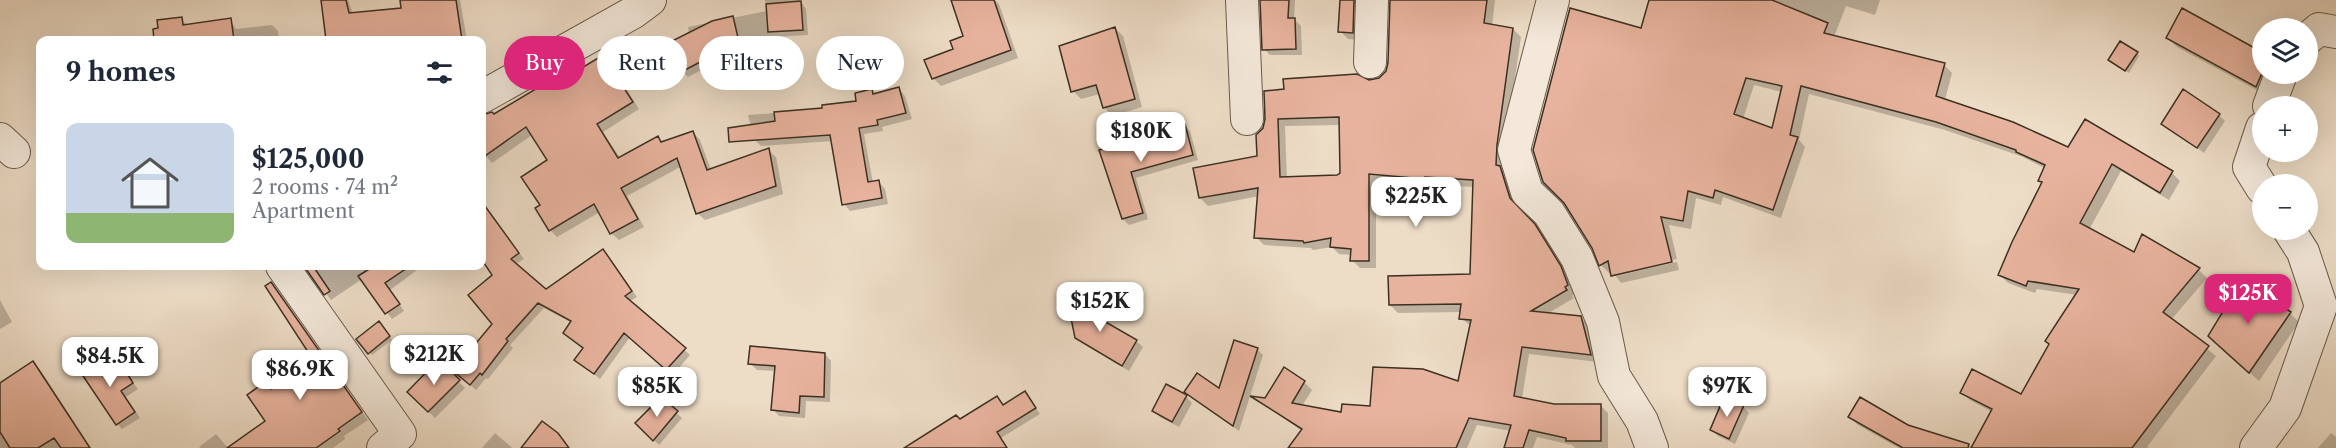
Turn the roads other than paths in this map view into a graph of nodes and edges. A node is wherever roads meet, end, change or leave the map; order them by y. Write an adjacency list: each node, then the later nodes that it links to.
1 (650, 0): 8 (street)
2 (1242, 0): 9 (street)
3 (1372, 0): 7 (street)
4 (1553, 0): 15 (street)
5 (2318, 29): 6 (street)
6 (2336, 32)
7 (1370, 62)
8 (486, 95)
9 (1247, 119)
10 (2252, 158): 11 (street)
11 (2253, 174)
12 (2295, 240): 16 (street)
13 (285, 270): 14 (street)
14 (383, 448)
15 (1652, 448)
16 (2256, 448)

